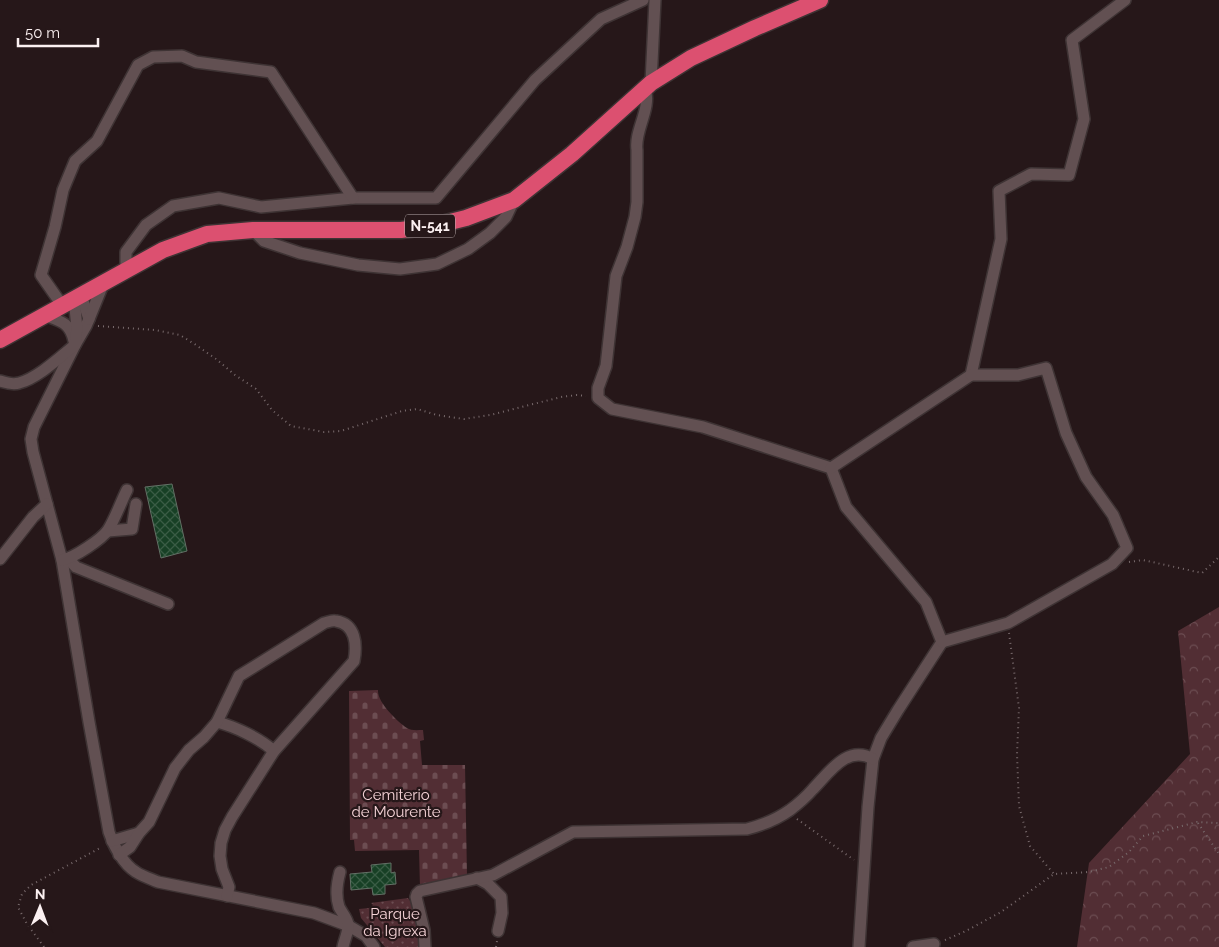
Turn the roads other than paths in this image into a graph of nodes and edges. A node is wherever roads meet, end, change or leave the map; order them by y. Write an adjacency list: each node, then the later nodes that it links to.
1 (643, 0): 6 (street)
2 (654, 0): 5 (street)
3 (820, 0): 5 (highway, N-541)
4 (1125, 0): 16 (street)
5 (648, 86): 7 (highway, N-541); 18 (street)
6 (353, 198): 9 (street); 11 (street)
7 (514, 200): 8 (highway, N-541); 8 (street)
8 (253, 230): 9 (highway, N-541)
9 (126, 270): 10 (highway, N-541)
10 (104, 282): 11 (highway, N-541); 13 (street)
11 (73, 299): 12 (highway, N-541); 13 (street); 15 (street)
12 (44, 316): 14 (highway, N-541); 15 (street)
13 (88, 322): 15 (street)
14 (0, 340)
15 (75, 345): 17 (street); 20 (street)
16 (971, 375): 18 (street); 26 (street)
17 (0, 381)
18 (831, 468): 26 (street)
19 (127, 490): 22 (street)
20 (47, 504): 23 (street); 24 (street)
21 (136, 504): 22 (street)
22 (108, 531): 24 (street)
23 (0, 559)
24 (65, 560): 25 (street); 33 (street)
25 (168, 604)
26 (942, 642): 28 (street)
27 (217, 722): 29 (street); 29 (street); 32 (street)
28 (882, 738): 30 (street); 31 (street)
29 (274, 751): 38 (street)
30 (845, 758): 31 (street); 36 (street)
31 (873, 759): 46 (street)
32 (139, 833): 33 (street); 34 (street)
33 (112, 841): 34 (street)
34 (119, 855): 38 (street)
35 (340, 872): 40 (street)
36 (498, 872): 37 (street); 39 (street)
37 (477, 878): 39 (street); 45 (street)
38 (227, 896): 40 (street)
39 (501, 897): 41 (street)
40 (349, 926): 43 (street); 44 (street)
41 (498, 931)
42 (934, 944): 47 (street)
43 (343, 947)
44 (374, 947)
45 (425, 947)
46 (859, 947)
47 (913, 947)

